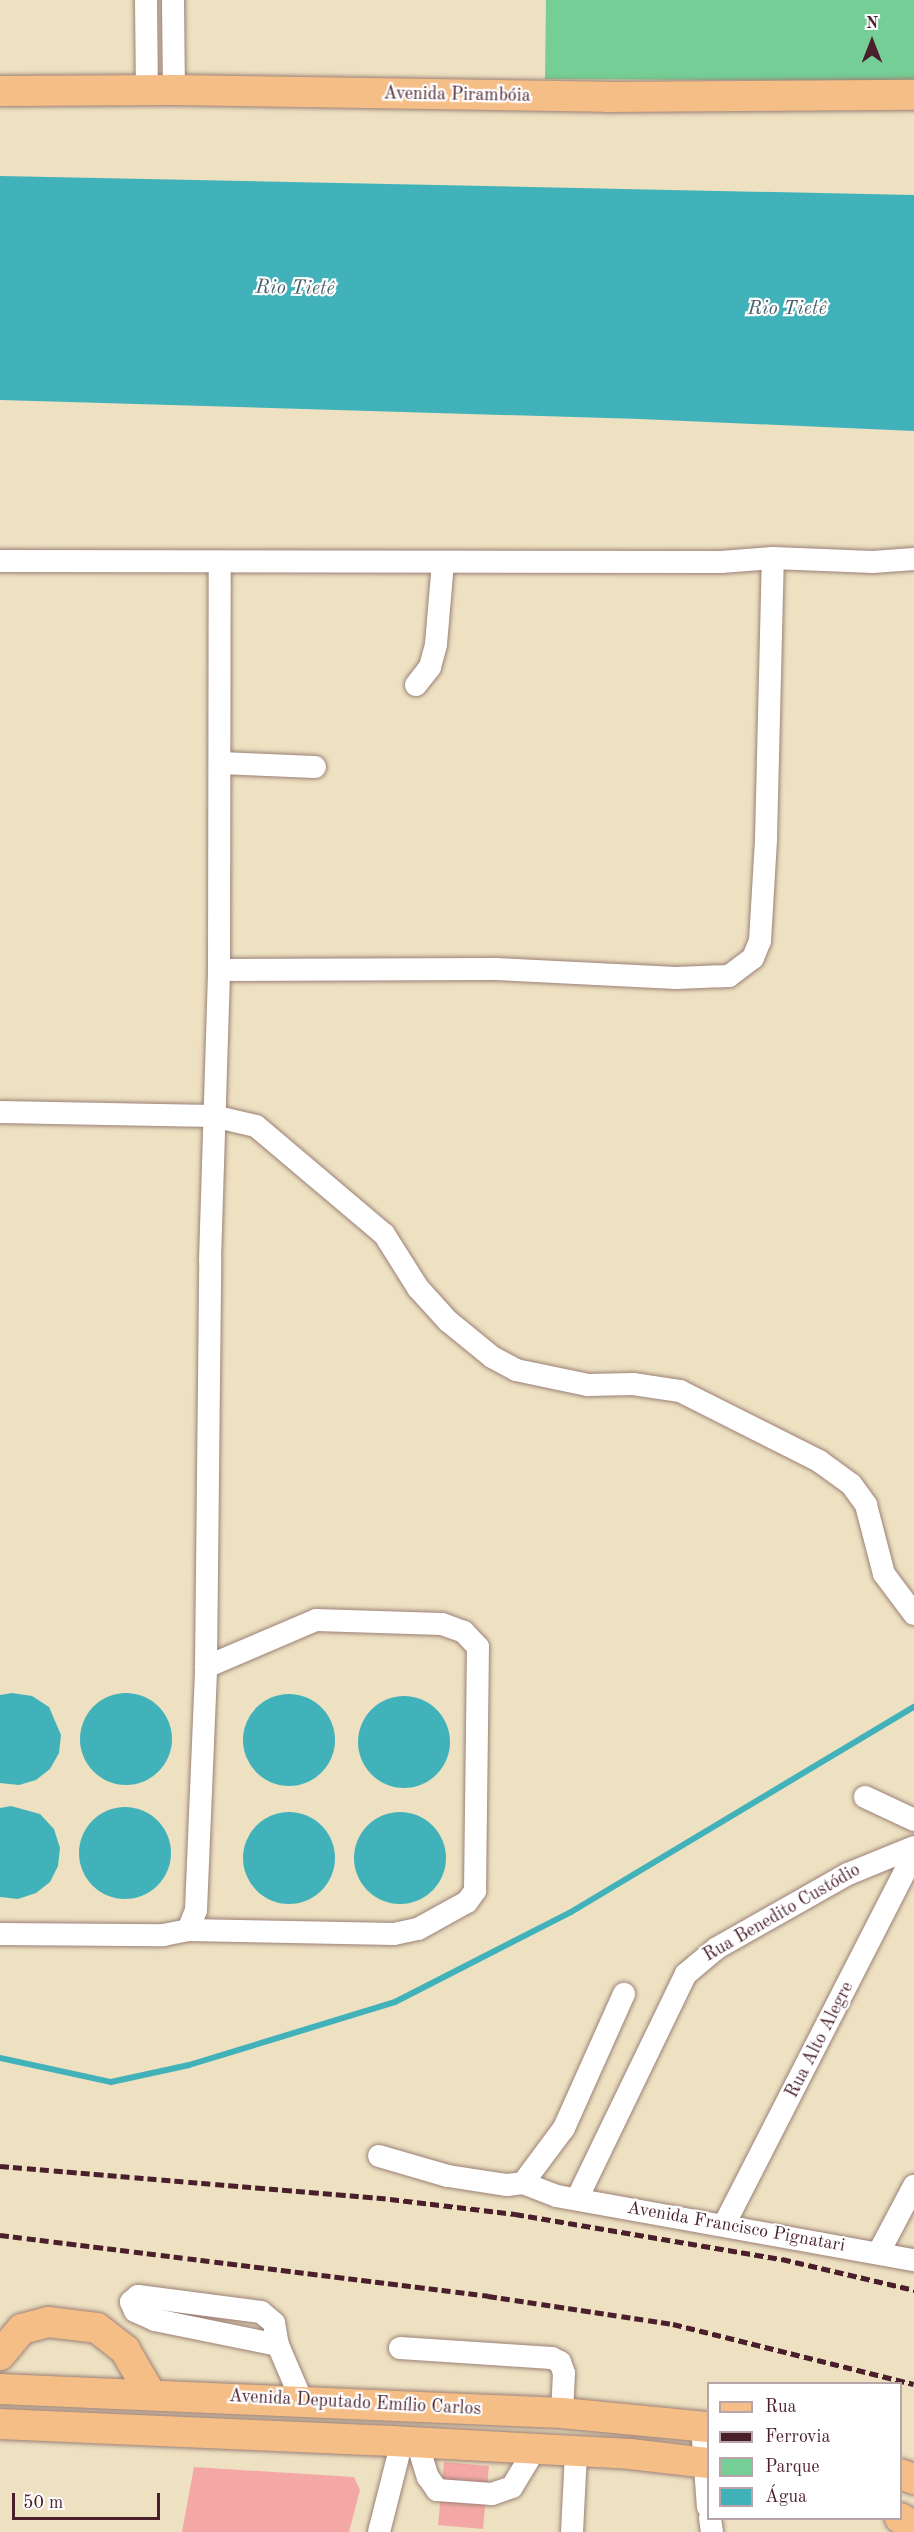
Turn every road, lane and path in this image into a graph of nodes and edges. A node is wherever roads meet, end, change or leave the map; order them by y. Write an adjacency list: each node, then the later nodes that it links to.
1 (146, 0): 3 (street)
2 (173, 0): 3 (street)
3 (160, 90): 4 (main road, Avenida Pirambóia); 5 (main road, Avenida Pirambóia)
4 (0, 91)
5 (914, 95)
6 (773, 558): 7 (street); 10 (street); 14 (street)
7 (914, 559)
8 (0, 561): 9 (street)
9 (220, 563): 10 (street); 12 (street)
10 (443, 563): 11 (street)
11 (416, 685)
12 (220, 763): 13 (street); 14 (street)
13 (315, 767)
14 (219, 970): 16 (street)
15 (0, 1112): 16 (street)
16 (213, 1116): 17 (street); 18 (street)
17 (914, 1614)
18 (206, 1666): 23 (street); 23 (street)
19 (865, 1797): 20 (street)
20 (914, 1820)
21 (914, 1847): 29 (street, Rua Benedito Custódio)
22 (914, 1854): 30 (street, Rua Alto Alegre)
23 (188, 1930): 24 (street)
24 (0, 1934)
25 (624, 1995): 27 (street)
26 (379, 2156): 27 (street)
27 (524, 2183): 29 (street, Avenida Francisco Pignatari)
28 (914, 2186): 31 (street)
29 (567, 2198): 30 (street, Avenida Francisco Pignatari)
30 (724, 2225): 31 (street, Avenida Francisco Pignatari)
31 (879, 2252): 32 (street, Avenida Francisco Pignatari)
32 (914, 2260)
33 (278, 2345): 33 (street); 38 (street)
34 (400, 2348): 39 (street)
35 (0, 2355): 37 (main road)
36 (0, 2389): 37 (main road, Avenida Deputado Emílio Carlos)
37 (150, 2393): 38 (main road, Avenida Deputado Emílio Carlos)
38 (302, 2401): 39 (main road, Avenida Deputado Emílio Carlos)
39 (562, 2413): 41 (main road, Avenida Deputado Emílio Carlos)
40 (0, 2424): 42 (main road, Avenida Deputado Emílio Carlos)
41 (705, 2427): 45 (street)
42 (409, 2442): 43 (main road, Avenida Deputado Emílio Carlos); 43 (street); 47 (street)
43 (535, 2450): 44 (main road, Avenida Deputado Emílio Carlos)
44 (576, 2452): 45 (main road, Avenida Deputado Emílio Carlos); 48 (street)
45 (706, 2462): 46 (street)
46 (707, 2484)
47 (379, 2532)
48 (572, 2532)

